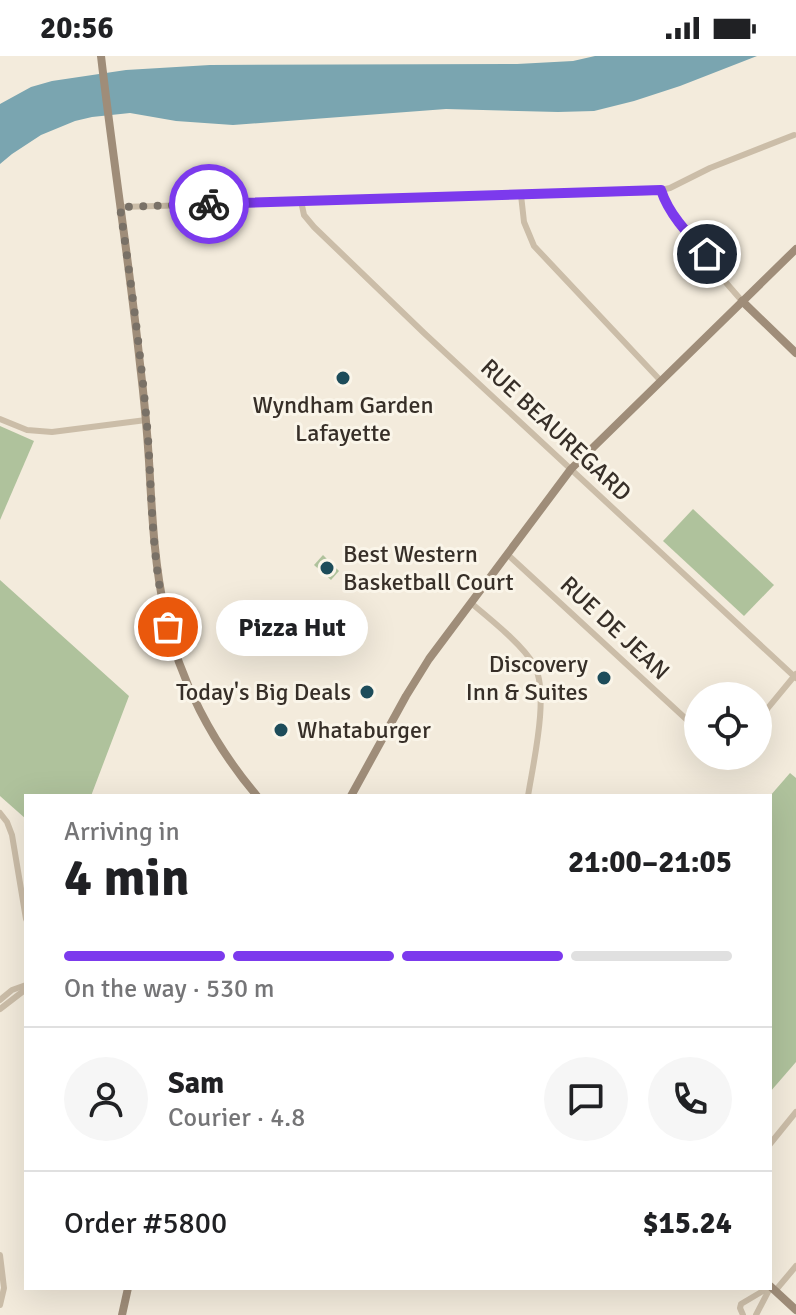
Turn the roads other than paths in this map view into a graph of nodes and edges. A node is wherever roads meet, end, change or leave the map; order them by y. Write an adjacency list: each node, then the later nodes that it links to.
1 (101, 56): 6 (main road)
2 (794, 135): 3 (street)
3 (661, 190): 4 (street); 8 (street)
4 (521, 195): 5 (street); 10 (street)
5 (301, 201): 6 (street); 13 (street, RUE BEAUREGARD)
6 (120, 207): 12 (main road)
7 (796, 249): 8 (main road)
8 (742, 301): 9 (main road); 10 (main road)
9 (796, 353)
10 (660, 380): 13 (main road)
11 (0, 419): 12 (street)
12 (146, 420): 19 (main road)
13 (571, 469): 14 (main road); 16 (street, RUE BEAUREGARD)
14 (507, 554): 15 (main road); 18 (street, RUE DE JEAN)
15 (471, 603): 20 (main road); 21 (street)
16 (795, 676): 17 (street)
17 (772, 703)
18 (684, 717)
19 (255, 794)
20 (352, 794)
21 (528, 794)
22 (0, 813): 23 (street)
23 (24, 907)
24 (24, 987): 26 (street)
25 (24, 989): 27 (street)
26 (0, 1000)
27 (0, 1009)
28 (796, 1112): 29 (street)
29 (772, 1142)
30 (0, 1255): 37 (street)
31 (796, 1266): 32 (street)
32 (772, 1286)
33 (128, 1290): 40 (main road)
34 (766, 1290): 39 (street)
35 (769, 1290): 42 (street)
36 (772, 1290): 38 (main road)
37 (0, 1305)
38 (796, 1310)
39 (741, 1311): 41 (street)
40 (122, 1315)
41 (735, 1315)
42 (756, 1315)

